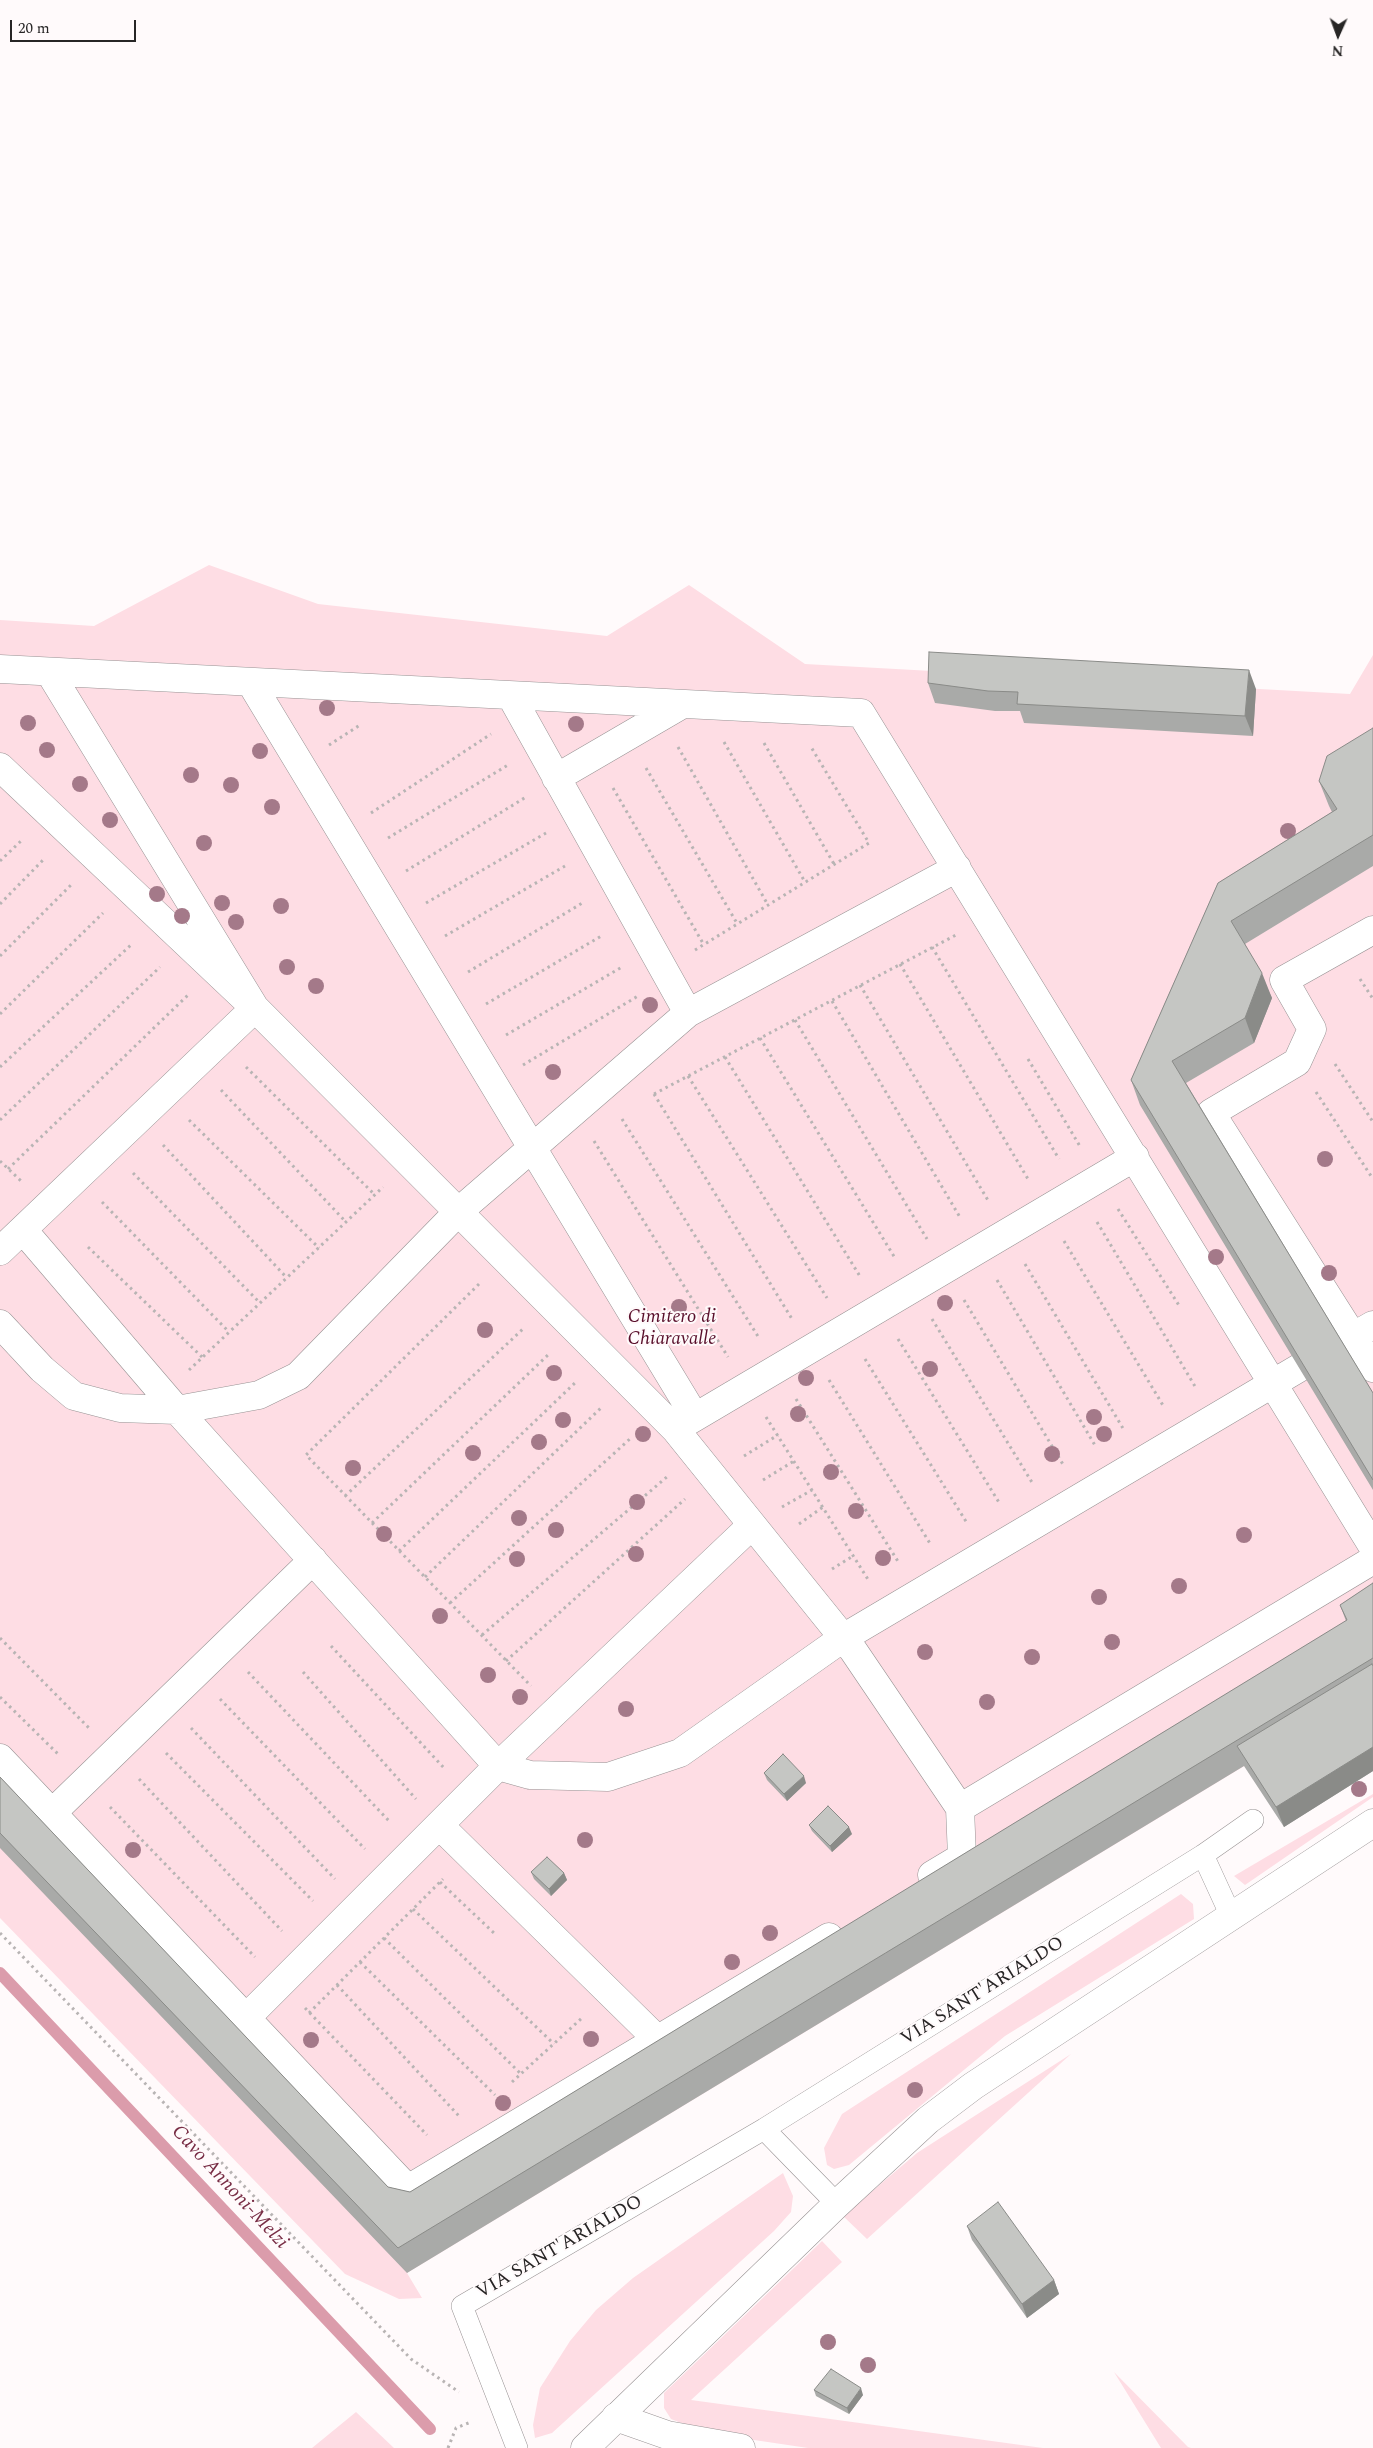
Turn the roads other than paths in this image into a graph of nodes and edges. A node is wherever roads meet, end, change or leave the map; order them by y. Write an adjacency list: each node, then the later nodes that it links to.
1 (0, 669): 2 (street)
2 (50, 673): 3 (street); 10 (street)
3 (251, 683): 4 (street); 12 (street)
4 (516, 705): 5 (street); 7 (street)
5 (682, 709): 7 (street); 8 (street)
6 (0, 766): 10 (street)
7 (556, 778): 11 (street)
8 (957, 868): 11 (street); 13 (street)
9 (1373, 930): 18 (street)
10 (255, 1008): 14 (street); 15 (street)
11 (688, 1013): 12 (street)
12 (532, 1148): 14 (street); 23 (street)
13 (1135, 1157): 21 (street); 23 (street)
14 (458, 1212): 22 (street); 23 (street)
15 (22, 1230): 16 (street); 22 (street)
16 (0, 1251)
17 (0, 1324): 22 (street)
18 (1355, 1336): 20 (street)
19 (1299, 1368): 21 (street)
20 (1373, 1368)
21 (1273, 1384): 25 (street); 28 (street)
22 (170, 1402): 26 (street)
23 (676, 1420): 24 (street)
24 (752, 1525): 28 (street); 30 (street)
25 (1373, 1547)
26 (313, 1560): 30 (street); 32 (street)
27 (1373, 1560): 31 (street)
28 (843, 1638): 30 (street); 31 (street)
29 (0, 1758): 32 (street)
30 (498, 1766): 35 (street)
31 (960, 1808): 37 (street)
32 (52, 1813): 40 (street)
33 (1253, 1820): 36 (lane, VIA SANT'ARIALDO)
34 (1373, 1823): 38 (street)
35 (439, 1826): 40 (street); 41 (street)
36 (1203, 1855): 38 (lane); 42 (lane, VIA SANT'ARIALDO)
37 (911, 1888)
38 (1231, 1916): 43 (street)
39 (852, 1923): 41 (street)
40 (246, 2018): 41 (street)
41 (658, 2040)
42 (764, 2129): 43 (lane); 45 (lane, VIA SANT'ARIALDO)
43 (837, 2204): 44 (street)
44 (616, 2418): 46 (street); 47 (street)
45 (517, 2448)
46 (585, 2448)
47 (741, 2448)

